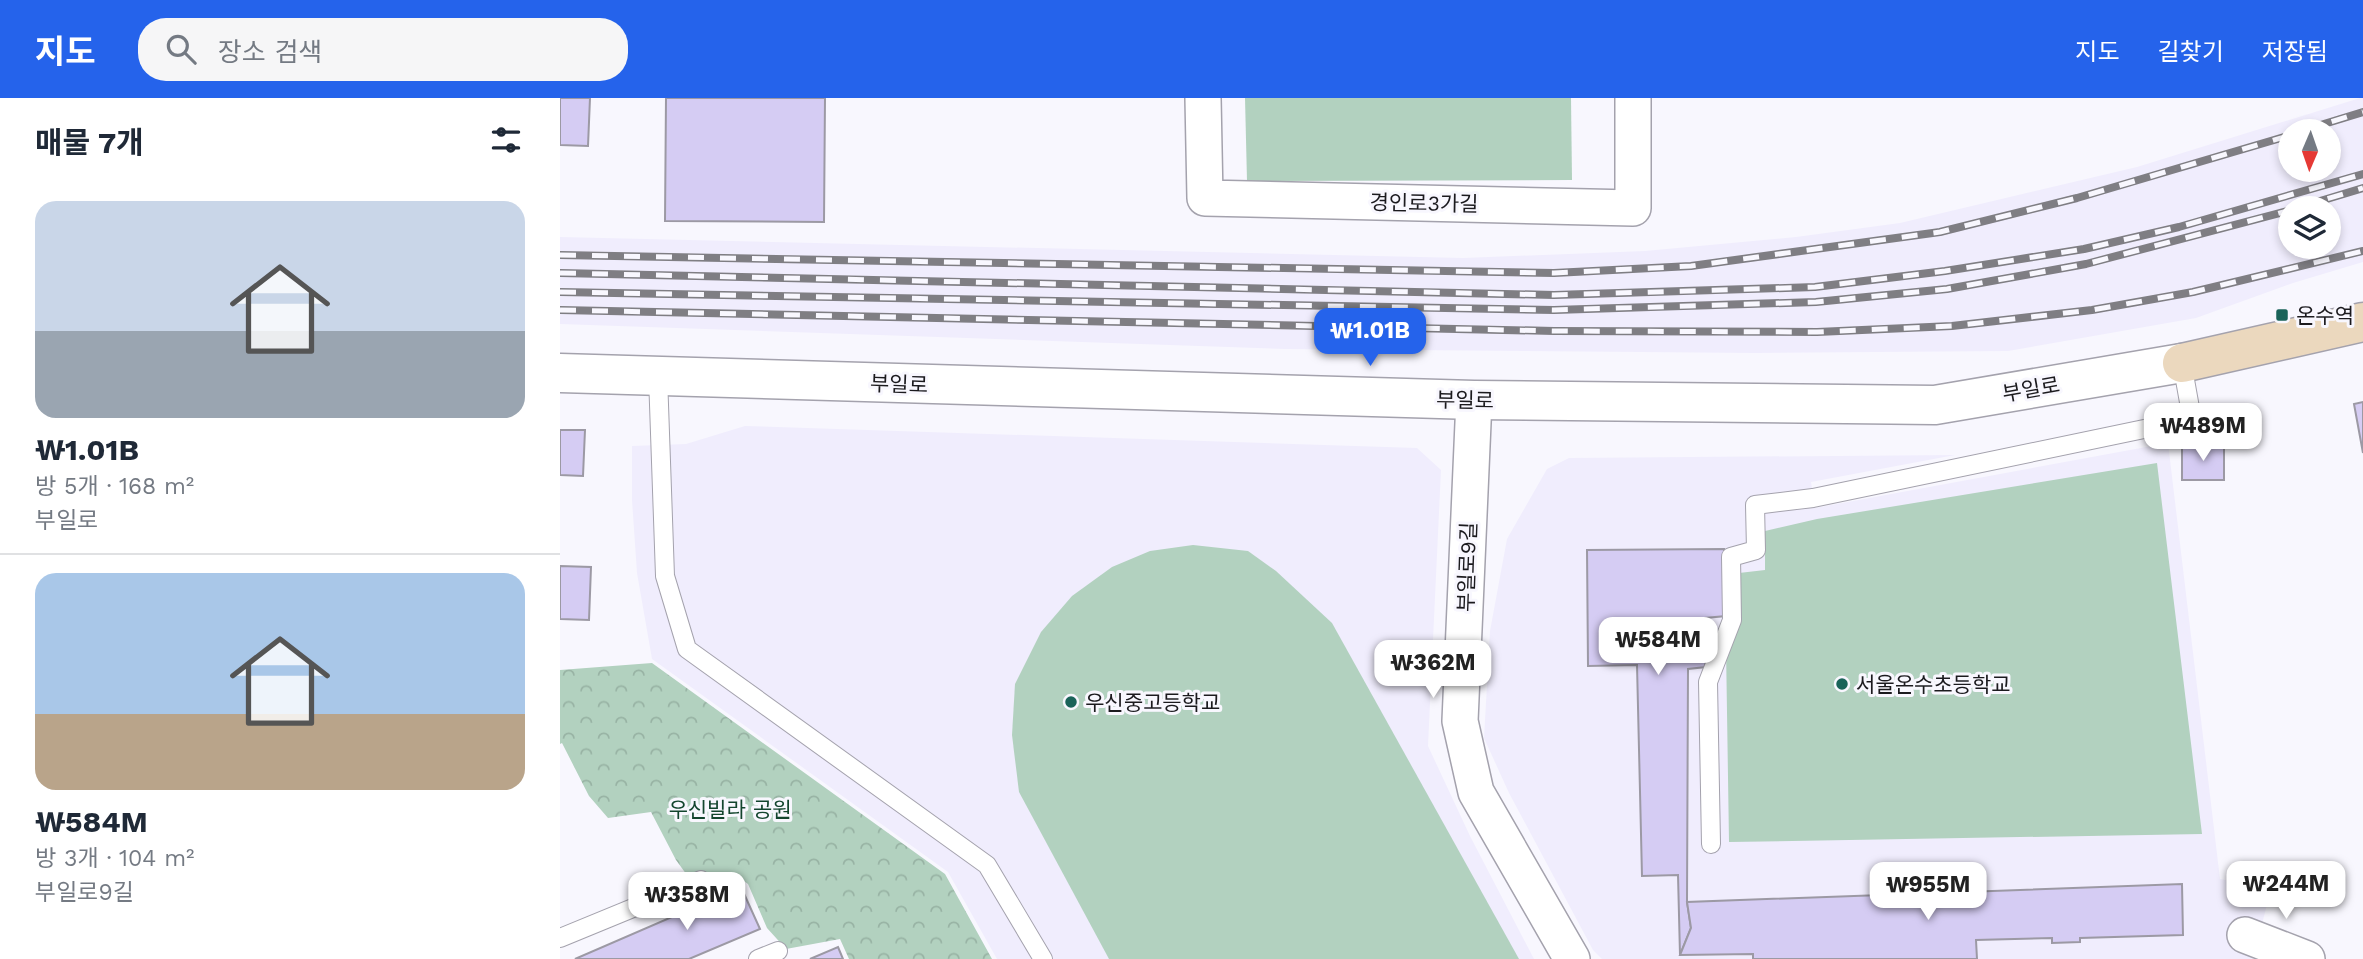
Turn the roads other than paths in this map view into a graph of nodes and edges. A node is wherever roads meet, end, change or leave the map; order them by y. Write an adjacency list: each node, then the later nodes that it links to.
1 (1203, 98): 2 (street, 경인로3가길)
2 (1633, 98)
3 (2363, 323): 4 (main road, 부일로)
4 (2182, 363): 7 (street, 부일로); 8 (lane)
5 (560, 373): 6 (street, 부일로)
6 (658, 376): 7 (street, 부일로); 14 (lane)
7 (1474, 400): 15 (street, 부일로9길)
8 (1711, 844)
9 (701, 880): 11 (lane)
10 (2245, 935): 16 (street)
11 (560, 938)
12 (778, 951): 13 (lane)
13 (758, 959)
14 (1043, 959)
15 (1572, 959)
16 (2307, 959)

